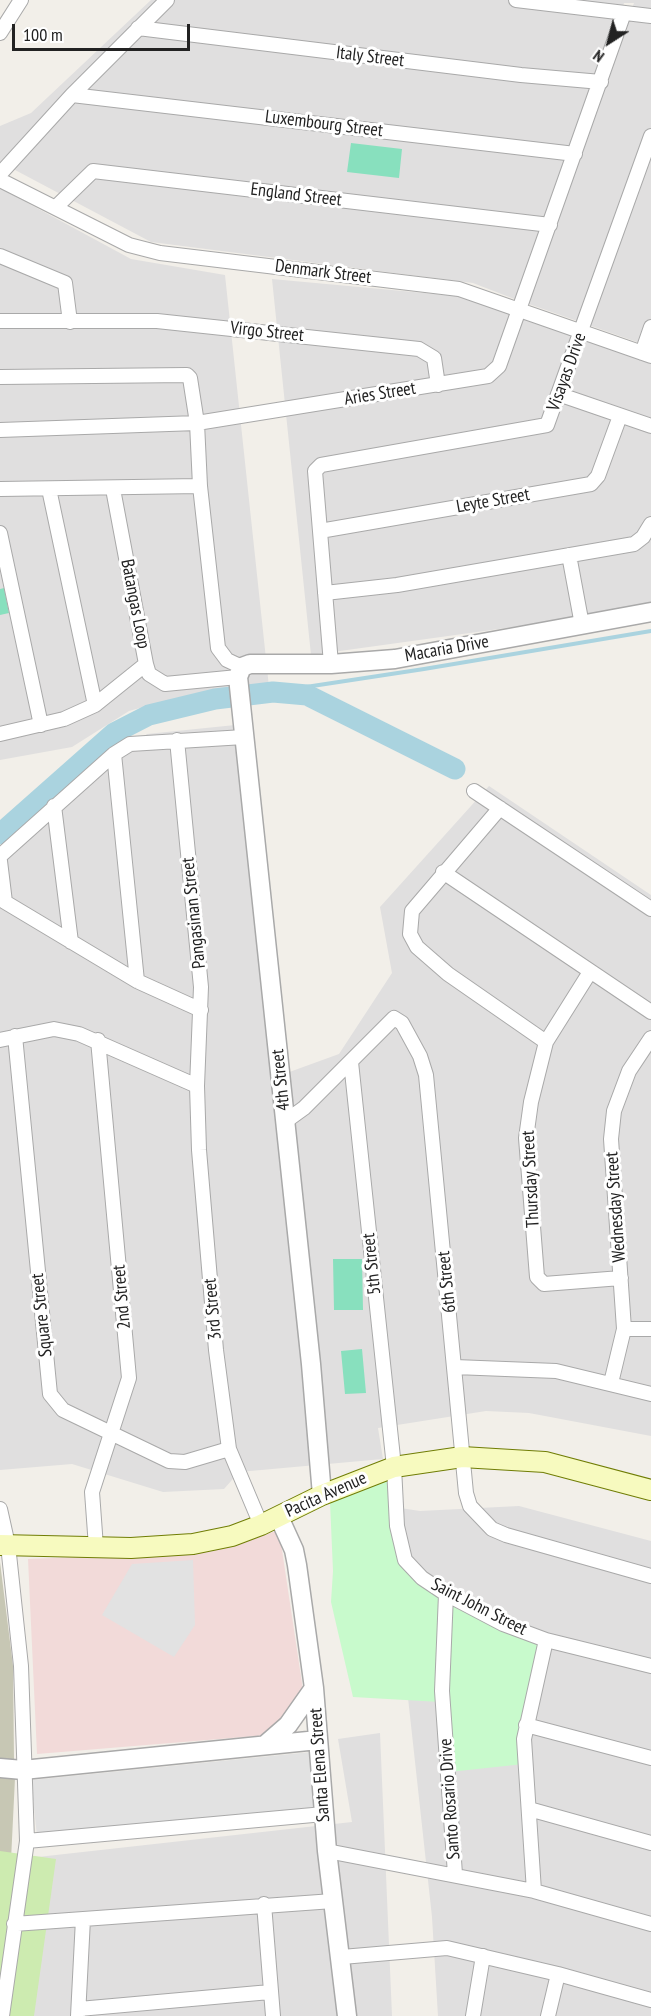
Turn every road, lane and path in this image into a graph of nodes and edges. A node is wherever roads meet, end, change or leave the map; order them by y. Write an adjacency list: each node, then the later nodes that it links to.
1 (21, 0): 7 (street)
2 (167, 0): 6 (street)
3 (516, 0): 4 (street)
4 (624, 13): 5 (street); 8 (street)
5 (651, 16)
6 (138, 28): 8 (street, Italy Street); 9 (street)
7 (0, 33)
8 (601, 82): 11 (street)
9 (72, 95): 11 (street, Luxembourg Street); 12 (street)
10 (651, 136): 21 (street, Visayas Drive)
11 (575, 154): 15 (street)
12 (0, 174)
13 (0, 180): 14 (street, Denmark Street)
14 (56, 207): 15 (street, England Street); 17 (street, Denmark Street)
15 (550, 225): 17 (street)
16 (0, 256): 19 (street)
17 (519, 309): 21 (street, Denmark Street); 24 (street, Aries Street)
18 (0, 321): 19 (street)
19 (70, 322): 24 (street, Virgo Street)
20 (651, 327): 22 (street)
21 (581, 331): 22 (street, Denmark Street); 25 (street, Visayas Drive)
22 (646, 355)
23 (0, 377): 27 (street)
24 (438, 385): 27 (street, Aries Street)
25 (558, 394): 26 (street); 35 (street, Visayas Drive)
26 (620, 416): 28 (street); 35 (street, Leyte Street)
27 (197, 423): 29 (street, Aries Street); 30 (street)
28 (651, 426)
29 (0, 430)
30 (200, 486): 33 (street); 43 (street)
31 (0, 489): 32 (street)
32 (49, 489): 33 (street); 44 (street)
33 (113, 489): 41 (street, Batangas Loop)
34 (651, 524): 37 (street)
35 (320, 531): 38 (street)
36 (0, 533): 45 (street)
37 (569, 555): 38 (street); 40 (street)
38 (325, 593): 42 (street)
39 (651, 612): 40 (street, Macaria Drive)
40 (582, 625): 42 (street, Macaria Drive)
41 (146, 664): 43 (street); 44 (street, Batangas Loop)
42 (331, 664): 43 (street, Macaria Drive)
43 (240, 677): 47 (street, 4th Street)
44 (95, 705): 45 (street, Batangas Loop)
45 (41, 725): 46 (street, Batangas Loop)
46 (0, 734)
47 (239, 735): 48 (street); 69 (street, 4th Street)
48 (177, 740): 49 (street); 60 (street, Pangasinan Street)
49 (114, 754): 51 (street); 59 (street)
50 (474, 791): 52 (street)
51 (54, 806): 53 (street); 57 (street)
52 (500, 808): 55 (street); 56 (street)
53 (0, 856)
54 (0, 861): 57 (street)
55 (443, 872): 58 (street); 66 (street)
56 (651, 909)
57 (71, 942): 59 (street)
58 (590, 972): 61 (street); 66 (street, Thursday Street)
59 (137, 981): 60 (street)
60 (201, 1010): 68 (street, Pangasinan Street)
61 (651, 1012)
62 (15, 1036): 64 (street); 65 (street); 76 (street, Square Street)
63 (651, 1038): 70 (street, Wednesday Street)
64 (0, 1040)
65 (98, 1040): 68 (street); 76 (street, 2nd Street)
66 (546, 1042): 70 (street, Thursday Street)
67 (351, 1062): 69 (street, 6th Street); 73 (street, 6th Street); 79 (street, 5th Street)
68 (197, 1086): 77 (street, 3rd Street)
69 (286, 1121): 81 (street, 4th Street)
70 (621, 1278): 71 (street, Wednesday Street)
71 (624, 1329): 72 (street); 74 (street, Wednesday Street)
72 (651, 1329)
73 (455, 1367): 74 (street); 78 (street, 6th Street)
74 (611, 1383): 75 (street)
75 (651, 1394)
76 (110, 1434): 77 (street, Square Street); 86 (street, 2nd Street)
77 (229, 1449): 84 (street, 3rd Street)
78 (462, 1457): 79 (main road, Pacita Avenue); 80 (main road, Pacita Avenue); 87 (street, 6th Street)
79 (394, 1467): 81 (main road, Pacita Avenue); 88 (street, Saint John Street)
80 (651, 1490)
81 (321, 1495): 83 (main road, Pacita Avenue)
82 (0, 1509): 85 (street)
83 (279, 1517): 84 (main road, Pacita Avenue); 91 (street, Santa Elena Street)
84 (261, 1525): 86 (main road, Pacita Avenue)
85 (4, 1545): 86 (main road, Pacita Avenue); 97 (street)
86 (96, 1547)
87 (651, 1576)
88 (446, 1594): 89 (street, Saint John Street); 103 (street, Santo Rosario Drive)
89 (546, 1640): 90 (street, Saint John Street); 92 (street)
90 (651, 1666)
91 (314, 1688): 93 (street, Santa Elena Street); 94 (street)
92 (526, 1725): 95 (street); 98 (street)
93 (318, 1740): 94 (street); 99 (street, Santa Elena Street)
94 (265, 1745): 97 (street)
95 (651, 1758)
96 (0, 1768): 97 (street)
97 (23, 1770): 100 (street)
98 (529, 1809): 101 (street); 104 (street)
99 (324, 1814): 100 (street); 102 (street, Santa Elena Street)
100 (27, 1841): 108 (street)
101 (651, 1843)
102 (327, 1851): 103 (street); 105 (street, Santa Elena Street)
103 (455, 1874): 104 (street, Santo Rosario Drive)
104 (534, 1891): 109 (street, Santo Rosario Drive)
105 (333, 1901): 106 (street); 111 (street, Santa Elena Street)
106 (264, 1904): 107 (street); 113 (street)
107 (83, 1918): 108 (street); 115 (street)
108 (14, 1924): 116 (street)
109 (651, 1924)
110 (483, 1956): 111 (street); 112 (street); 119 (street)
111 (342, 1957): 118 (street, Santa Elena Street)
112 (558, 1974): 114 (street); 120 (street)
113 (270, 1992): 115 (street); 117 (street)
114 (651, 2001)
115 (79, 2013)
116 (2, 2016)
117 (273, 2016)
118 (347, 2016)
119 (473, 2016)
120 (548, 2016)

